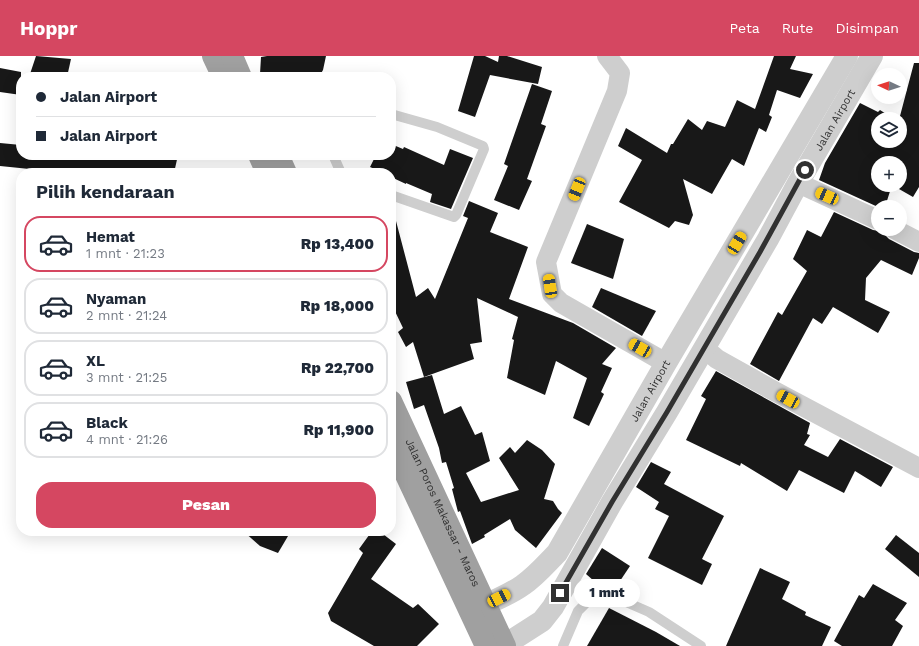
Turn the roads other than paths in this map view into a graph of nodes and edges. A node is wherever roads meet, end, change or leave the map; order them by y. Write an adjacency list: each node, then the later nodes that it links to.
1 (214, 56): 6 (highway)
2 (232, 56): 7 (highway)
3 (607, 56): 15 (street)
4 (847, 56): 15 (street, Jalan Airport)
5 (872, 56): 9 (street, Jalan Airport)
6 (221, 72)
7 (240, 72)
8 (396, 115): 10 (lane)
9 (798, 183): 11 (street); 14 (street, Jalan Airport)
10 (396, 197)
11 (871, 217)
12 (907, 236): 13 (street)
13 (919, 242)
14 (704, 348): 18 (street); 20 (street, Jalan Airport)
15 (666, 363): 19 (street, Jalan Airport)
16 (396, 413): 21 (highway, Jalan Poros Makassar - Maros)
17 (396, 452): 21 (highway, Jalan Poros Makassar - Maros)
18 (919, 468)
19 (593, 489): 20 (street); 21 (street, Jalan Airport)
20 (612, 502): 22 (street, Jalan Airport)
21 (478, 607): 22 (highway, Jalan Poros Makassar - Maros)
22 (500, 646)
23 (563, 646): 24 (lane)
24 (701, 646)

